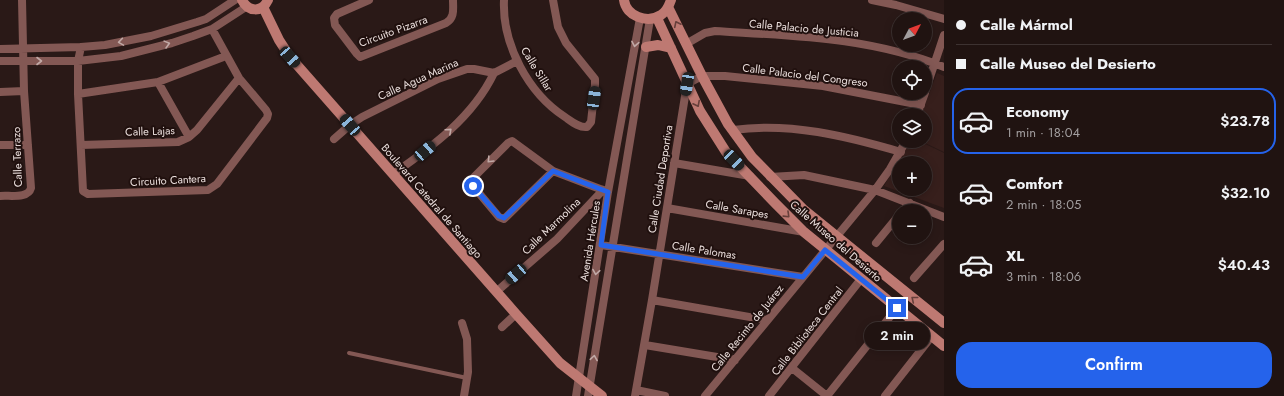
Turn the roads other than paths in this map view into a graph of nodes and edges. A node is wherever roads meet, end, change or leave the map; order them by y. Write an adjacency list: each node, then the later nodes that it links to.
1 (22, 0): 22 (street, Calle Terrazo)
2 (235, 0): 18 (street, one-way to 18)
3 (369, 0): 4 (street, Circuito Pizarra)
4 (453, 0)
5 (504, 0): 27 (street, Calle Sillar)
6 (553, 0): 27 (street, Calle Sillar)
7 (624, 0): 12 (street)
8 (872, 0): 14 (street)
9 (244, 3): 10 (street); 15 (street)
10 (265, 4): 42 (street, Boulevard Catedral de Santiago)
11 (670, 4): 13 (street); 17 (street, Calle Museo del Desierto, one-way to 11)
12 (640, 18): 13 (street); 57 (street, Avenida Hércules, one-way to 57)
13 (653, 18): 19 (street, Avenida Hércules); 20 (street, Calle Museo del Desierto)
14 (944, 19)
15 (212, 29): 23 (street, Circuito Cantera); 26 (street, one-way to 15)
16 (944, 35): 28 (street)
17 (686, 44): 28 (street, Calle Palacio de Justicia); 32 (street, Calle Museo del Desierto)
18 (81, 47): 22 (street); 26 (street, Circuito Cantera)
19 (646, 47): 20 (street); 68 (street, Avenida Hércules)
20 (671, 48): 35 (street, Calle Museo del Desierto)
21 (0, 49): 22 (street)
22 (24, 49): 25 (street, Calle Terrazo)
23 (226, 56): 33 (street, Circuito Cantera); 34 (street)
24 (0, 61): 25 (street)
25 (24, 61): 26 (street, one-way to 26); 36 (street, Calle Terrazo)
26 (78, 61): 38 (street, Circuito Cantera)
27 (517, 61): 31 (street)
28 (934, 63): 29 (street, Calle Palacio de Justicia); 30 (street)
29 (944, 67)
30 (932, 69)
31 (494, 73): 42 (street, Calle Agua Marina); 53 (street, one-way to 31)
32 (702, 76): 35 (street, Calle Palacio del Congreso); 40 (street, Calle Palacio del Congreso); 43 (street, Calle Museo del Desierto)
33 (239, 78): 44 (street, Calle Lajas); 47 (street, Circuito Cantera)
34 (158, 82): 38 (street); 44 (street)
35 (687, 84): 51 (street, Calle Ciudad Deportiva); 54 (street, Calle Museo del Desierto, one-way to 54)
36 (24, 91): 37 (street); 46 (street, Calle Terrazo)
37 (0, 92)
38 (78, 94): 47 (street, Circuito Cantera)
39 (922, 100): 40 (street)
40 (921, 104): 41 (street)
41 (920, 108)
42 (350, 125): 45 (street, Calle Agua Marina); 53 (street, Boulevard Catedral de Santiago)
43 (733, 130): 50 (street); 55 (street, Calle Museo del Desierto)
44 (189, 138): 47 (street, Calle Lajas)
45 (334, 139)
46 (28, 145): 48 (street); 58 (street, Calle Terrazo)
47 (81, 145)
48 (0, 146)
49 (903, 148): 50 (street, Calle Recinto de Juárez)
50 (901, 152): 56 (street, Calle Recinto de Juárez)
51 (674, 163): 54 (street); 60 (street, Calle Ciudad Deportiva)
52 (553, 171): 52 (street, one-way to 52); 57 (street)
53 (393, 174): 74 (street, Boulevard Catedral de Santiago)
54 (750, 176): 63 (street, Calle Museo del Desierto, one-way to 63)
55 (770, 177): 56 (street); 64 (street, Calle Museo del Desierto)
56 (875, 190): 59 (street); 64 (street, Calle Recinto de Juárez)
57 (606, 191): 67 (street, Avenida Hércules); 74 (street, Calle Marmolina)
58 (0, 196)
59 (910, 203): 61 (street)
60 (667, 208): 63 (street, Calle Sarapes); 70 (street, Calle Ciudad Deportiva)
61 (944, 217)
62 (892, 224): 65 (street)
63 (804, 232): 69 (street, Calle Museo del Desierto)
64 (838, 236): 69 (street, Calle Recinto de Juárez); 80 (street, Calle Museo del Desierto, one-way to 64)
65 (876, 243)
66 (944, 244): 72 (street)
67 (601, 245): 68 (street, Calle Palomas); 89 (street, Avenida Hércules, one-way to 89)
68 (612, 247): 70 (street, Calle Palomas); 90 (street, Avenida Hércules, one-way to 68)
69 (825, 250): 71 (street, Calle Recinto de Juárez); 73 (street, Calle Museo del Desierto)
70 (659, 254): 71 (street, Calle Palomas); 75 (street, Calle Ciudad Deportiva)
71 (803, 277): 78 (street, Calle Recinto de Juárez)
72 (914, 278)
73 (861, 279): 76 (street, Calle Museo del Desierto); 87 (street, Calle Biblioteca Central)
74 (496, 292): 77 (street, Boulevard Catedral de Santiago)
75 (652, 300): 78 (street); 83 (street, Calle Ciudad Deportiva)
76 (897, 308): 82 (street, Calle Museo del Desierto); 98 (street)
77 (516, 314): 81 (street); 89 (street, Boulevard Catedral de Santiago)
78 (768, 320): 86 (street, Calle Recinto de Juárez)
79 (462, 323): 88 (street)
80 (944, 323)
81 (502, 326)
82 (932, 336): 84 (street, Calle Museo del Desierto); 99 (street)
83 (644, 344): 86 (street); 91 (street, Calle Ciudad Deportiva)
84 (944, 346)
85 (349, 353): 88 (lane)
86 (735, 360): 96 (street, Calle Recinto de Juárez)
87 (792, 368): 97 (street, Calle Biblioteca Central); 98 (street)
88 (467, 378): 92 (street)
89 (580, 378): 90 (street, Boulevard Catedral de Santiago); 93 (street, Avenida Hércules)
90 (589, 391): 94 (street, Boulevard Catedral de Santiago)
91 (635, 393): 95 (street)
92 (464, 396)
93 (576, 396)
94 (602, 396)
95 (665, 396)
96 (705, 396)
97 (769, 396)
98 (827, 396)
99 (885, 396)

